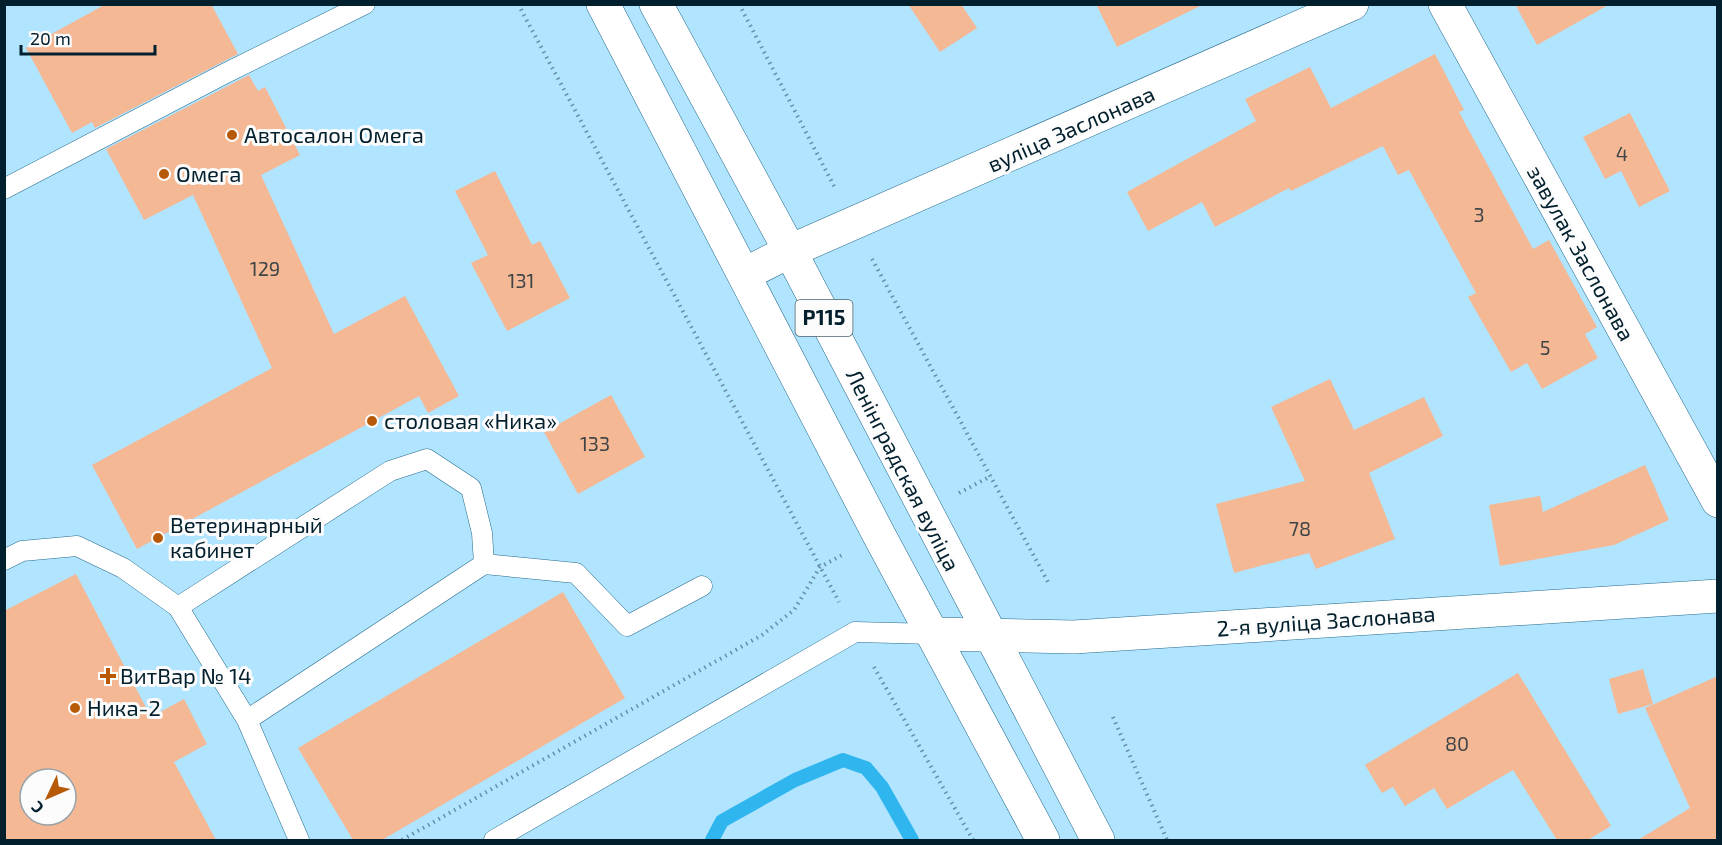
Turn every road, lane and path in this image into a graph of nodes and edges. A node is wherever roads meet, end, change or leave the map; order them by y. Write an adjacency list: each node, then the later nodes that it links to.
1 (365, 4): 8 (lane)
2 (518, 4): 18 (path)
3 (603, 4): 11 (main road, Р115)
4 (656, 4): 10 (main road, Ленінградская вуліца / Р115)
5 (739, 4): 9 (path)
6 (1352, 4): 9 (main road, вуліца Заслонава)
7 (1446, 4): 14 (main road, завулак Заслонава)
8 (4, 189)
9 (854, 225): 10 (main road, вуліца Заслонава); 12 (path)
10 (790, 251): 11 (main road, вуліца Заслонава); 25 (main road, Ленінградская вуліца / Р115)
11 (745, 274): 24 (main road, Р115)
12 (991, 476): 13 (path); 19 (path)
13 (954, 495)
14 (1718, 501)
15 (847, 553): 18 (path)
16 (4, 560): 22 (lane)
17 (484, 564): 20 (lane); 22 (lane); 27 (lane)
18 (820, 567): 23 (path); 29 (path)
19 (1048, 582)
20 (702, 586)
21 (1718, 596): 25 (main road, 2-я вуліца Заслонава)
22 (178, 607): 27 (lane)
23 (855, 632): 24 (lane); 30 (lane); 31 (path)
24 (934, 634): 25 (main road, 2-я вуліца Заслонава); 32 (main road, Р115)
25 (988, 634): 33 (main road, Ленінградская вуліца / Р115)
26 (1113, 717): 34 (path)
27 (247, 720): 28 (lane)
28 (299, 840)
29 (402, 840)
30 (494, 840)
31 (973, 840)
32 (1043, 840)
33 (1098, 840)
34 (1167, 840)

